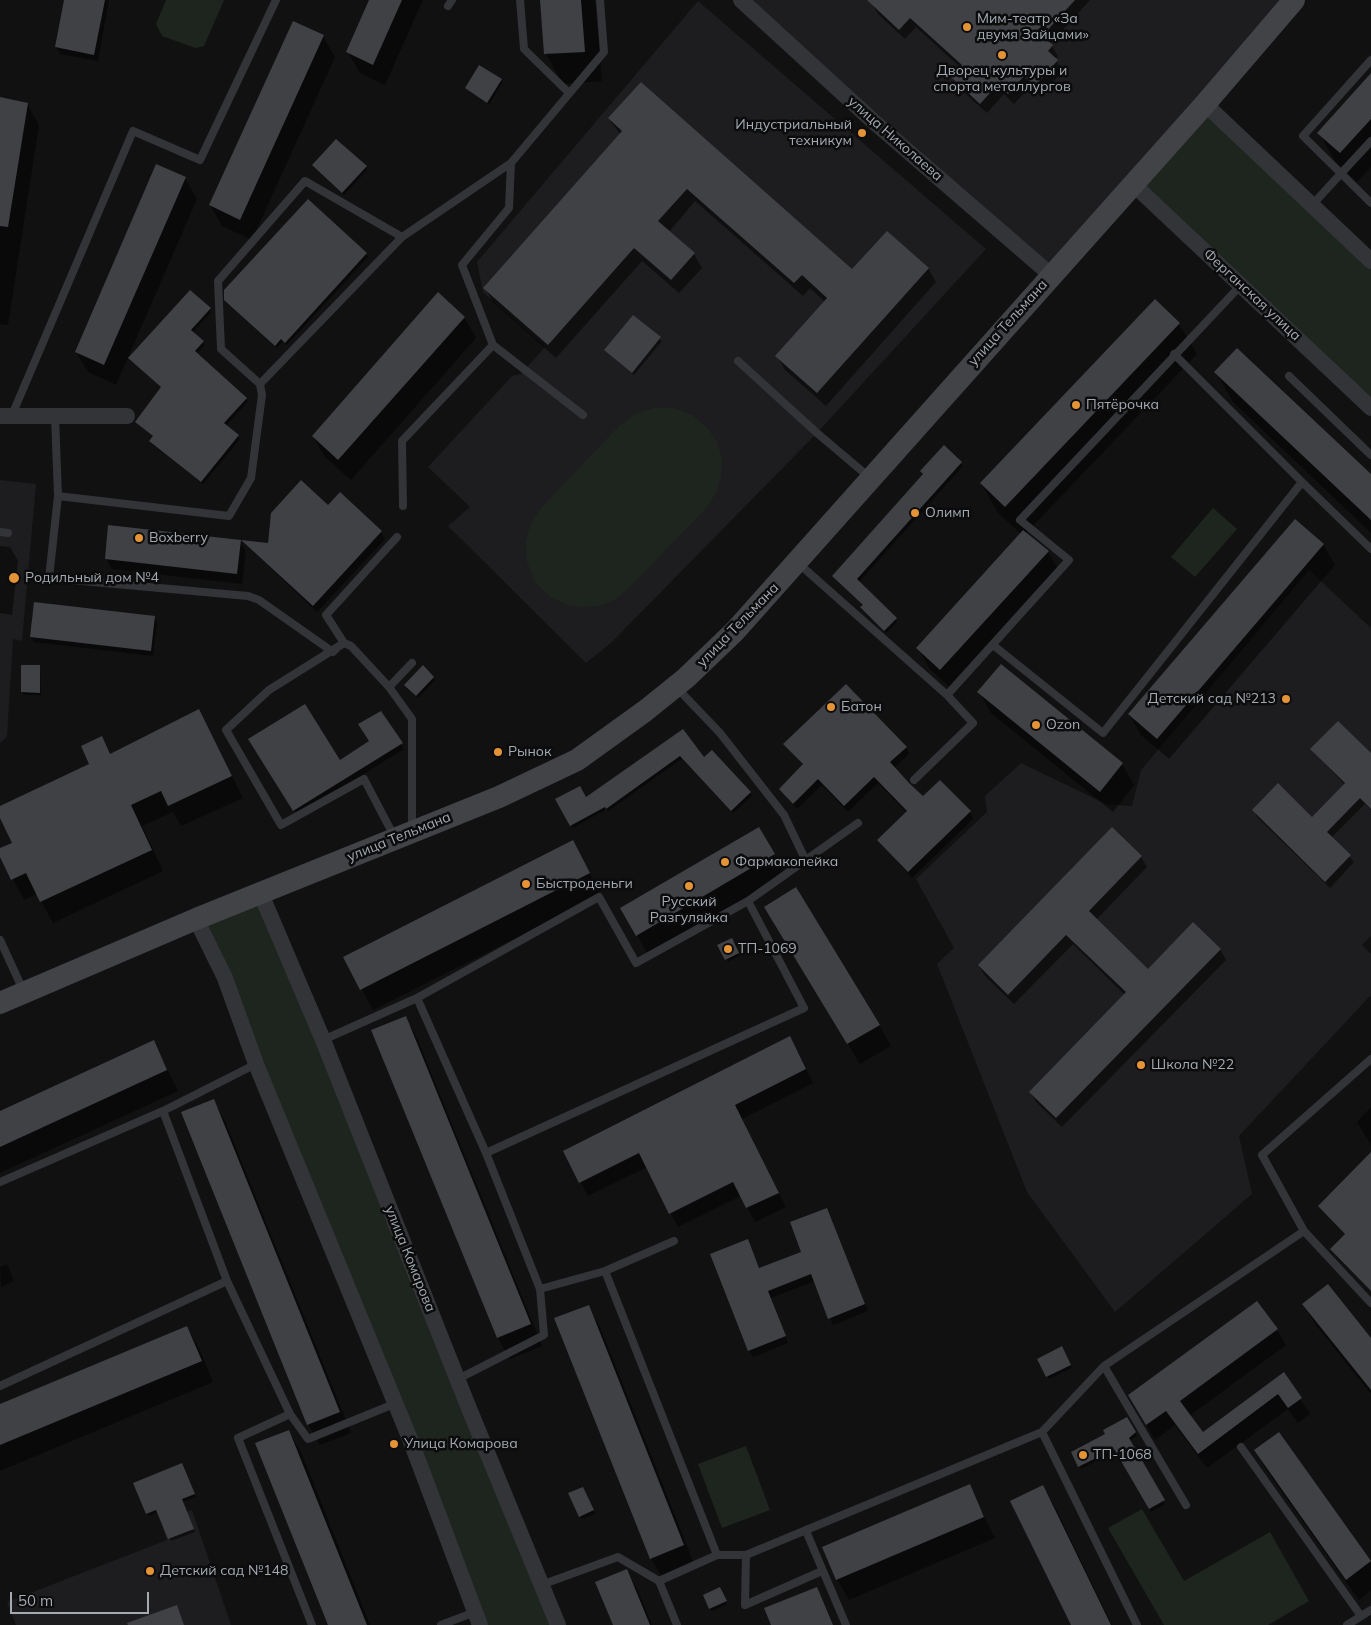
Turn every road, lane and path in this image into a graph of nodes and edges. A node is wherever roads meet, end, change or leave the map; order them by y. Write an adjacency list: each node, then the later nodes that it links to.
1 (276, 0): 25 (lane)
2 (520, 0): 7 (lane)
3 (600, 0): 7 (lane)
4 (741, 0): 17 (street, улица Николаева)
5 (1294, 0): 8 (main road, улица Тельмана)
6 (1371, 60): 11 (lane)
7 (569, 93): 10 (lane)
8 (1205, 104): 12 (main road, улица Тельмана); 14 (street)
9 (1371, 142): 11 (lane)
10 (511, 162): 15 (lane); 19 (lane)
11 (1340, 172): 13 (lane); 14 (lane)
12 (1132, 183): 17 (main road, улица Тельмана); 18 (street, Ферганская улица)
13 (1371, 203)
14 (1312, 205): 16 (street)
15 (402, 237): 23 (lane); 23 (lane)
16 (1371, 261)
17 (1051, 275): 30 (main road, улица Тельмана)
18 (1241, 284): 20 (lane); 24 (street, Ферганская улица)
19 (493, 345): 27 (lane); 33 (lane)
20 (1174, 354): 31 (lane); 38 (lane)
21 (738, 361): 30 (lane)
22 (1289, 376): 29 (lane)
23 (260, 384): 32 (lane)
24 (1371, 408)
25 (6, 415): 26 (street)
26 (55, 415): 28 (street); 32 (lane)
27 (583, 415)
28 (127, 416)
29 (1370, 451)
30 (871, 478): 36 (main road, улица Тельмана)
31 (1302, 482): 35 (lane); 38 (lane)
32 (58, 496): 39 (lane)
33 (403, 506)
34 (397, 537): 37 (lane)
35 (1371, 549)
36 (797, 562): 41 (main road, улица Тельмана); 43 (lane)
37 (344, 643): 39 (lane); 42 (lane)
38 (994, 645): 43 (lane)
39 (333, 652): 46 (lane)
40 (412, 664): 42 (lane)
41 (675, 686): 46 (main road, улица Тельмана); 47 (lane)
42 (389, 687): 46 (lane)
43 (947, 695): 44 (lane)
44 (914, 780)
45 (858, 824): 47 (lane)
46 (403, 835): 48 (main road, улица Тельмана)
47 (806, 861): 49 (lane)
48 (261, 894): 50 (main road, улица Тельмана); 55 (street, улица Комарова)
49 (748, 901): 53 (lane); 59 (lane)
50 (196, 919): 52 (main road, улица Тельмана); 57 (street)
51 (0, 940): 52 (lane)
52 (25, 993): 54 (main road, улица Тельмана)
53 (417, 998): 55 (lane); 59 (lane)
54 (0, 1003)
55 (323, 1040): 68 (street, улица Комарова)
56 (1371, 1059): 61 (lane)
57 (256, 1064): 58 (lane); 70 (street)
58 (163, 1110): 60 (lane); 64 (lane)
59 (486, 1153): 65 (lane)
60 (0, 1182)
61 (1304, 1231): 66 (lane); 67 (lane)
62 (674, 1241): 63 (lane)
63 (605, 1271): 65 (lane); 76 (lane)
64 (227, 1281): 69 (lane); 71 (lane)
65 (540, 1289): 68 (lane)
66 (1371, 1303)
67 (1104, 1366): 72 (lane); 74 (lane)
68 (458, 1379): 80 (street, улица Комарова)
69 (0, 1386)
70 (394, 1404): 71 (lane); 83 (street)
71 (290, 1414): 84 (lane)
72 (1042, 1432): 75 (lane); 89 (lane)
73 (1240, 1447): 82 (lane)
74 (1186, 1505)
75 (806, 1531): 77 (lane); 78 (lane)
76 (718, 1555): 77 (lane); 79 (lane)
77 (746, 1555): 78 (lane)
78 (822, 1571): 88 (lane)
79 (659, 1581): 80 (lane); 87 (lane)
80 (541, 1585): 86 (street, улица Комарова)
81 (1371, 1610): 82 (lane)
82 (1362, 1616): 90 (lane)
83 (478, 1618): 85 (lane)
84 (312, 1625)
85 (441, 1625)
86 (558, 1625)
87 (677, 1625)
88 (846, 1625)
89 (1138, 1625)
90 (1347, 1625)

